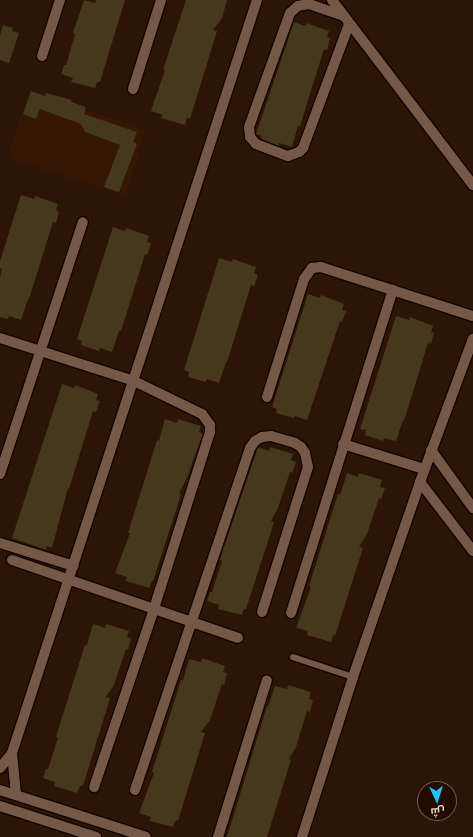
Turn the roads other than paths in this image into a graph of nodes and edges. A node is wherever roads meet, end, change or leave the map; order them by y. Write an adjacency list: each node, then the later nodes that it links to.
1 (60, 0): 6 (street)
2 (161, 0): 7 (street)
3 (257, 0): 15 (street)
4 (332, 0): 5 (street)
5 (347, 20): 5 (street); 8 (street)
6 (42, 56)
7 (133, 89)
8 (473, 185)
9 (83, 222): 14 (street)
10 (393, 290): 11 (street); 16 (street); 17 (street)
11 (473, 316)
12 (0, 338): 14 (street)
13 (473, 338): 18 (street)
14 (42, 352): 15 (street); 20 (street)
15 (134, 382): 26 (street); 28 (street)
16 (267, 397)
17 (343, 444): 19 (street); 30 (street)
18 (431, 450): 19 (street); 22 (street)
19 (424, 469): 21 (street)
20 (0, 474)
21 (420, 482): 24 (street); 34 (street)
22 (473, 508)
23 (0, 543): 26 (street)
24 (473, 551)
25 (12, 560): 27 (street)
26 (74, 566): 27 (street)
27 (69, 580): 28 (street); 36 (street)
28 (154, 609): 31 (street); 38 (street)
29 (262, 612): 31 (street)
30 (291, 613)
31 (191, 622): 32 (street); 40 (street)
32 (238, 638)
33 (293, 657): 34 (lane)
34 (353, 678): 46 (street)
35 (267, 680): 45 (street)
36 (12, 753): 37 (street); 41 (street)
37 (0, 768)
38 (94, 787)
39 (0, 790): 41 (street)
40 (134, 790)
41 (16, 795): 44 (street)
42 (0, 806): 43 (street)
43 (96, 837)
44 (146, 837)
45 (218, 837)
46 (302, 837)

